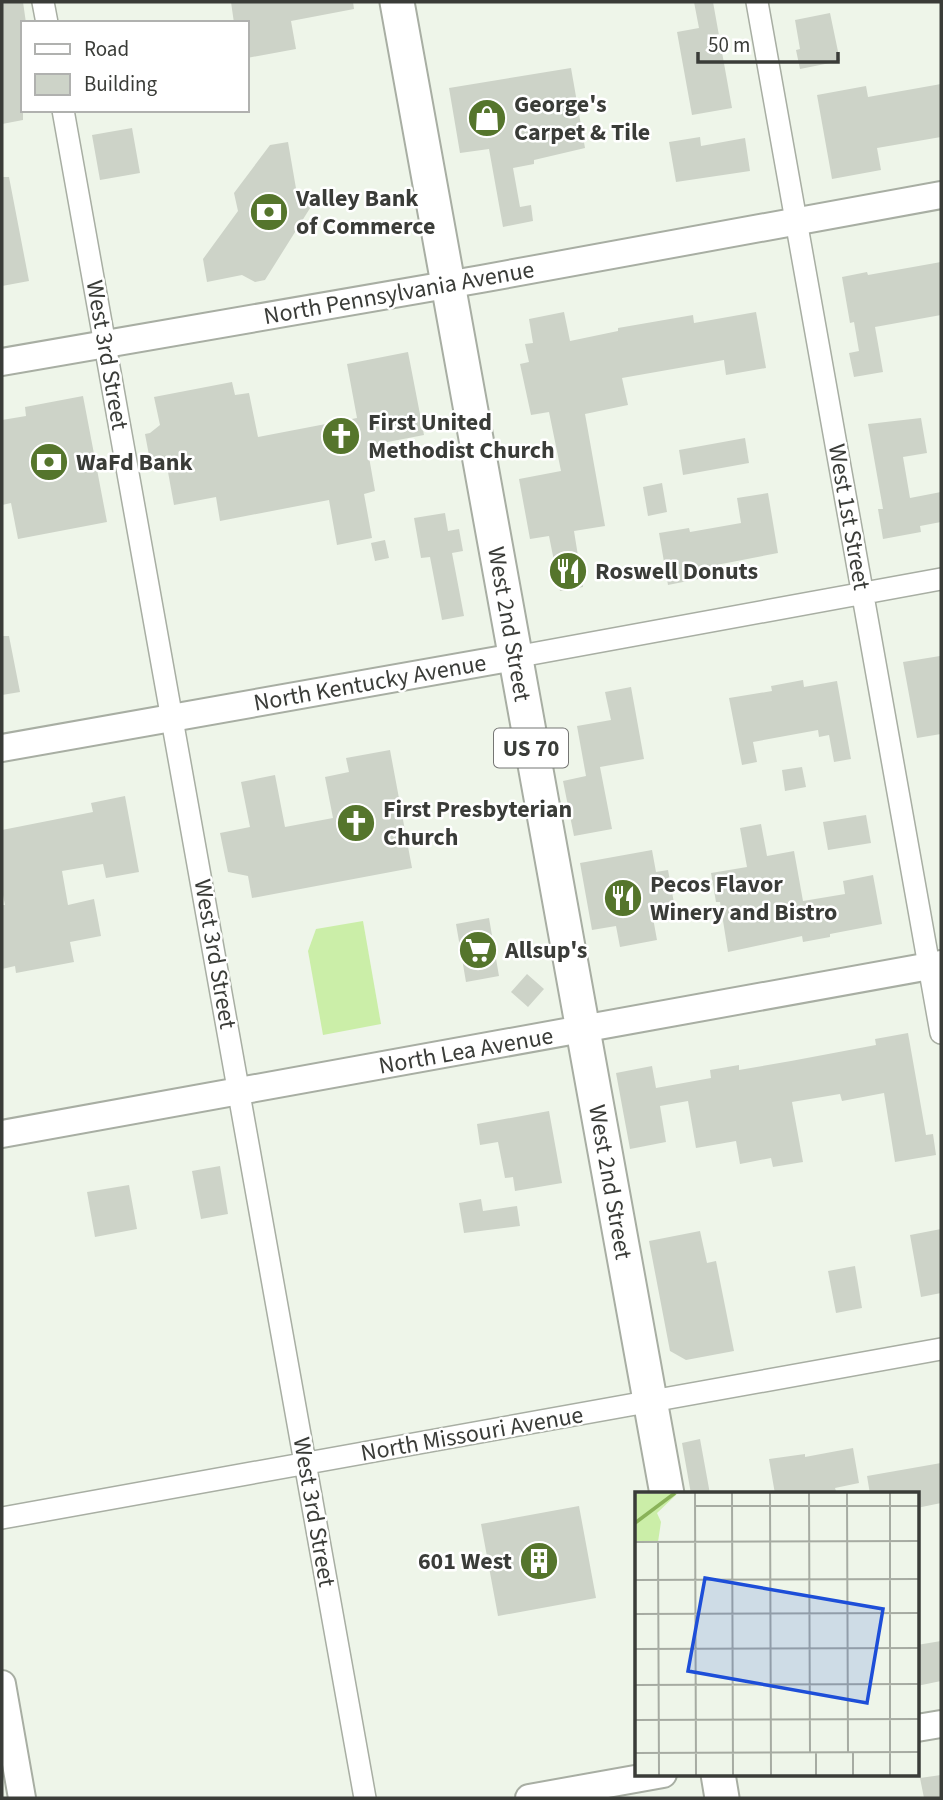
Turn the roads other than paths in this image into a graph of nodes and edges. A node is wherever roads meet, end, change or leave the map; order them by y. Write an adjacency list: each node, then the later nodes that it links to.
1 (43, 2): 4 (street)
2 (397, 2): 8 (main road, West 2nd Street / US 70)
3 (757, 2): 7 (street, West 1st Street)
4 (47, 21)
5 (63, 112): 9 (street, West 3rd Street)
6 (941, 195): 7 (street, North Pennsylvania Avenue)
7 (796, 222): 8 (street, North Pennsylvania Avenue); 12 (street, West 1st Street)
8 (449, 285): 9 (street, North Pennsylvania Avenue); 13 (main road, West 2nd Street / US 70)
9 (105, 343): 10 (street, North Pennsylvania Avenue); 14 (street, West 3rd Street)
10 (2, 362)
11 (941, 579): 12 (street, North Kentucky Avenue)
12 (863, 593): 13 (street, North Kentucky Avenue); 16 (street, West 1st Street)
13 (515, 657): 14 (street, North Kentucky Avenue); 17 (main road, West 2nd Street / US 70)
14 (173, 718): 15 (street, North Kentucky Avenue); 19 (street, West 3rd Street)
15 (2, 748)
16 (935, 965): 17 (street, North Lea Avenue); 18 (street, West 1st Street)
17 (582, 1030): 19 (street, North Lea Avenue); 22 (main road, West 2nd Street / US 70)
18 (941, 1033)
19 (240, 1092): 20 (street, North Lea Avenue); 23 (street, West 3rd Street)
20 (2, 1134)
21 (941, 1349): 22 (street, North Missouri Avenue)
22 (650, 1402): 23 (street, North Missouri Avenue); 24 (main road, West 2nd Street / US 70)
23 (305, 1464): 25 (street, North Missouri Avenue); 32 (street, West 3rd Street)
24 (667, 1492)
25 (2, 1518)
26 (2, 1684): 31 (street)
27 (941, 1724): 28 (street)
28 (918, 1728)
29 (652, 1776): 33 (street)
30 (718, 1776): 34 (main road)
31 (22, 1798)
32 (365, 1798)
33 (528, 1798)
34 (722, 1798)

